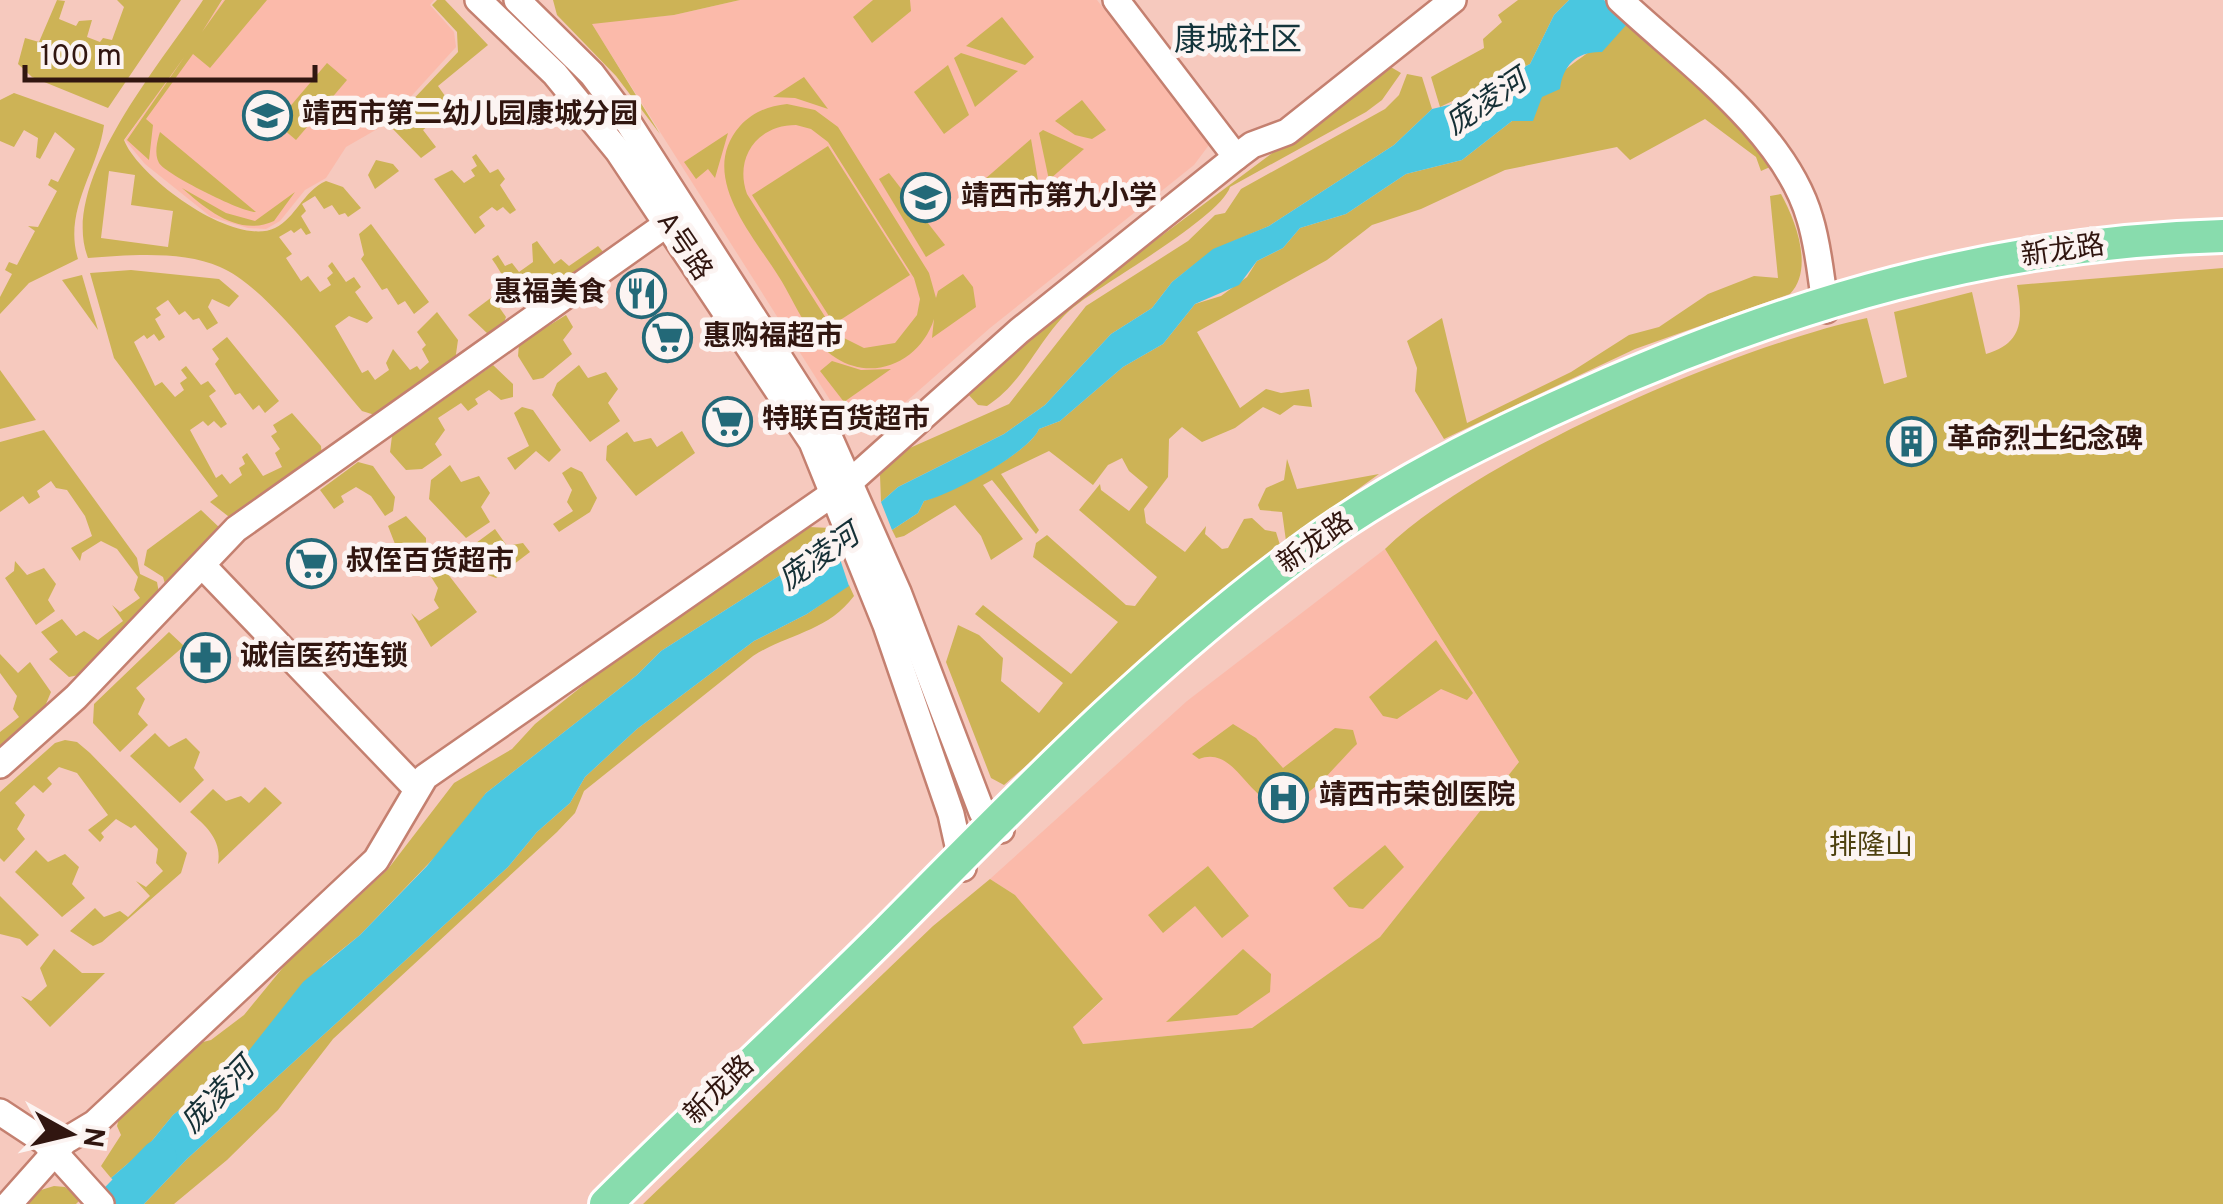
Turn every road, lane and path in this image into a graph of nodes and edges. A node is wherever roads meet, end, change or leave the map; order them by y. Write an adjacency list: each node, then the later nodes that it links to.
1 (517, 0): 7 (street, A号路)
2 (1116, 0): 6 (street)
3 (1453, 0): 6 (street)
4 (1620, 0): 10 (street)
5 (481, 1): 7 (street, A号路)
6 (1236, 157): 11 (street)
7 (676, 218): 11 (street, A号路); 12 (street)
8 (2223, 236): 10 (main road, 新龙路)
9 (2223, 244): 10 (main road, 新龙路)
10 (1826, 306): 16 (main road, 新龙路)
11 (842, 486): 13 (street, A号路); 15 (street)
12 (203, 566): 14 (street); 15 (street)
13 (887, 596): 16 (street); 17 (street)
14 (0, 765)
15 (416, 788): 19 (street)
16 (995, 827): 17 (main road, 新龙路)
17 (962, 861): 22 (main road, 新龙路); 23 (main road, 新龙路)
18 (0, 1112): 19 (street)
19 (54, 1153): 20 (street); 21 (street)
20 (9, 1204)
21 (101, 1204)
22 (606, 1204)
23 (615, 1204)

